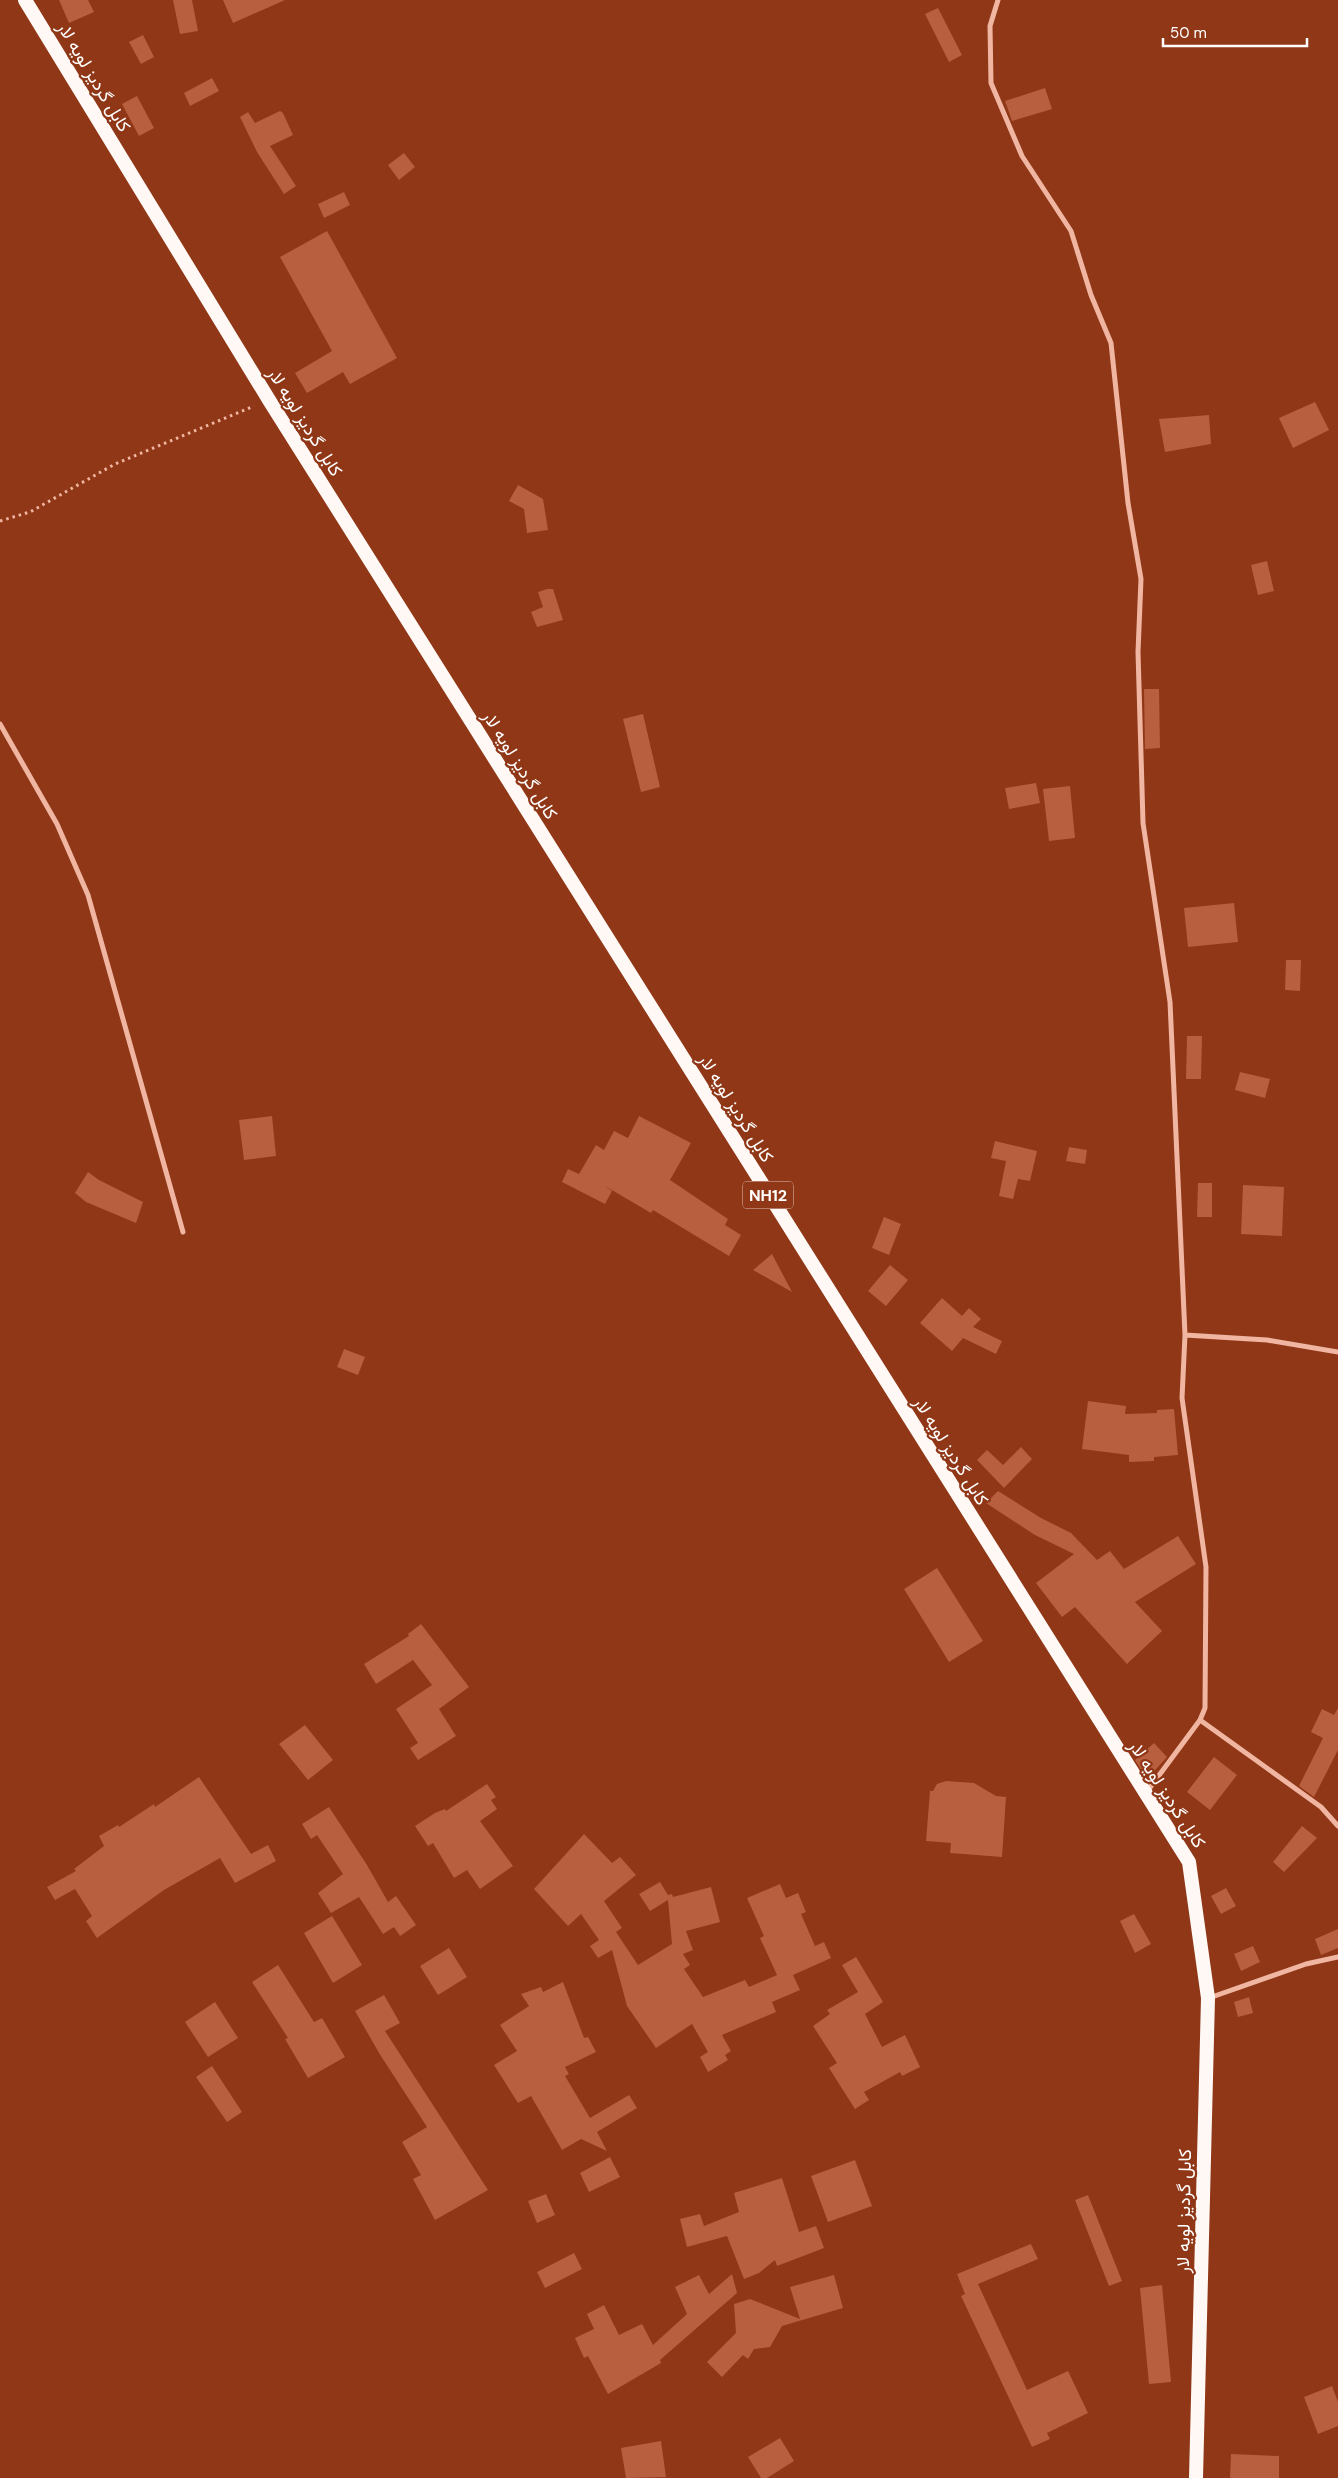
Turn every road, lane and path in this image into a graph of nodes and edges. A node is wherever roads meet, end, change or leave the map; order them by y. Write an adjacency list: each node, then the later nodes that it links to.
1 (25, 0): 3 (highway, کابل گردیز لویه لار / NH12)
2 (998, 0): 7 (street)
3 (268, 400): 4 (path); 10 (highway, کابل گردیز لویه لار / NH12)
4 (0, 521)
5 (0, 724): 6 (street)
6 (183, 1232)
7 (1186, 1335): 8 (street); 9 (street)
8 (1338, 1352)
9 (1200, 1720): 10 (street); 11 (street)
10 (1145, 1795): 13 (highway, کابل گردیز لویه لار / NH12)
11 (1338, 1826)
12 (1338, 1957): 13 (street)
13 (1208, 1998): 14 (highway, کابل گردیز لویه لار / NH12)
14 (1196, 2478)

